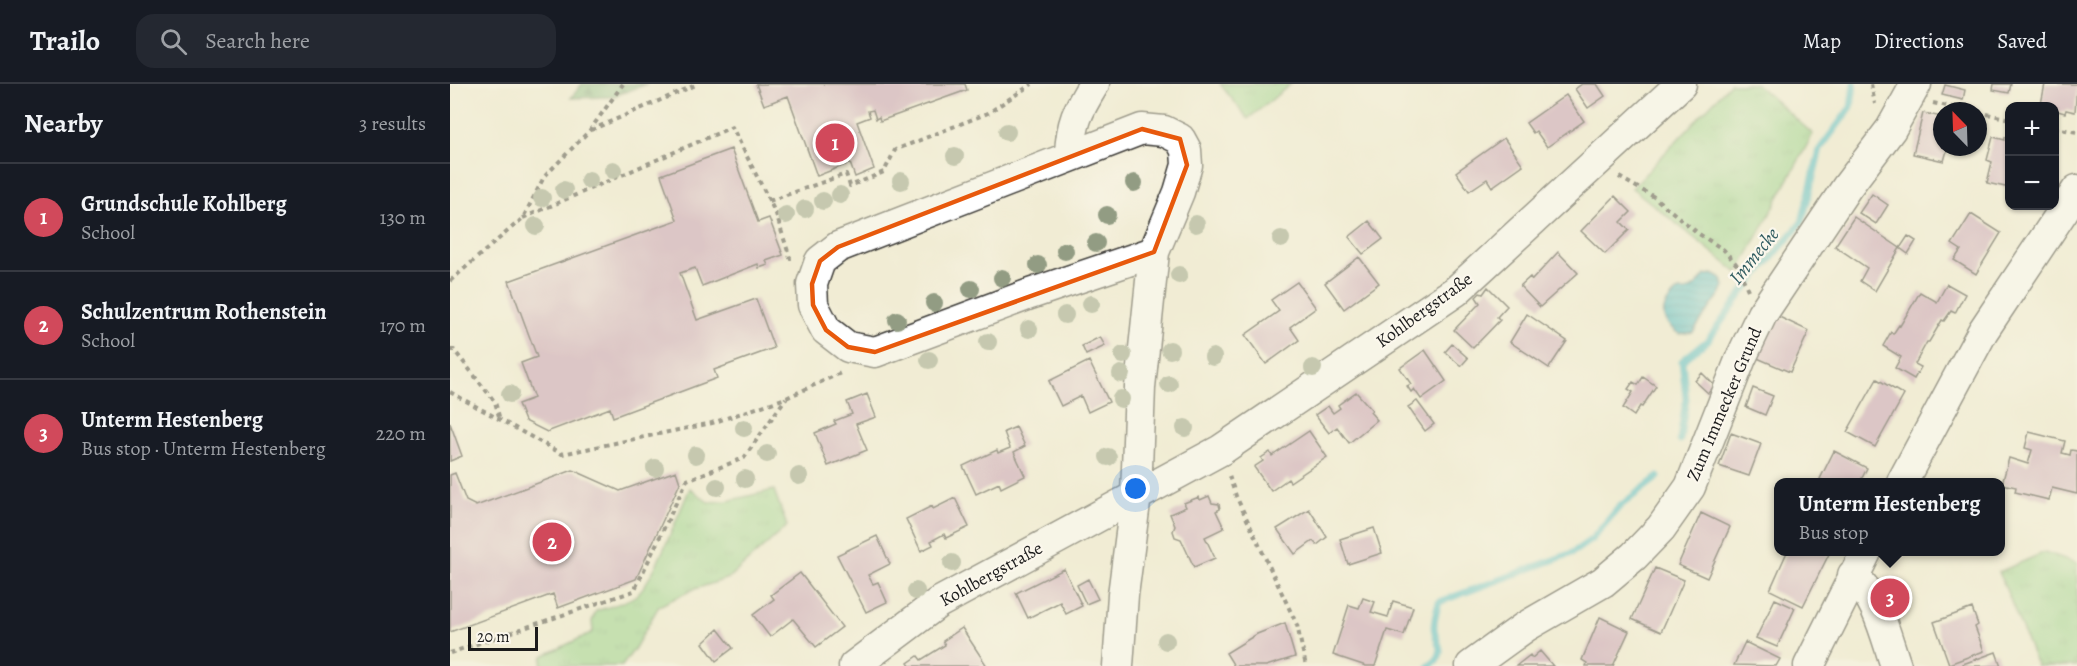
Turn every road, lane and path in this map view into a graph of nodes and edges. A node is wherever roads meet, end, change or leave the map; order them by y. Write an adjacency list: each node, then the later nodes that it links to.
1 (623, 84): 11 (path)
2 (698, 84): 11 (path)
3 (1032, 84): 16 (path)
4 (1094, 84): 13 (street)
5 (1681, 84): 27 (street, Kohlbergstraße)
6 (1912, 91): 7 (path); 35 (street, Zum Immecker Grund)
7 (1944, 102)
8 (1987, 114): 9 (path)
9 (2005, 118)
10 (2059, 129): 12 (path)
11 (590, 130): 17 (path)
12 (2077, 132)
13 (1070, 155): 18 (street); 23 (street)
14 (1613, 174): 20 (path)
15 (2077, 190): 28 (street)
16 (769, 201): 17 (path); 19 (path)
17 (523, 218): 21 (path)
18 (1154, 252): 23 (street); 29 (street)
19 (790, 258)
20 (1743, 280)
21 (450, 281)
22 (450, 350): 26 (path)
23 (875, 352): 25 (path)
24 (450, 392): 26 (path)
25 (786, 398): 26 (path); 31 (path)
26 (500, 420)
27 (1221, 450): 29 (street, Kohlbergstraße); 34 (path)
28 (1905, 478)
29 (1136, 495): 32 (street, Kohlbergstraße); 33 (street)
30 (1859, 563): 36 (street); 37 (street)
31 (450, 653)
32 (854, 666)
33 (1119, 666)
34 (1306, 666)
35 (1471, 666)
36 (1809, 666)
37 (1896, 666)

